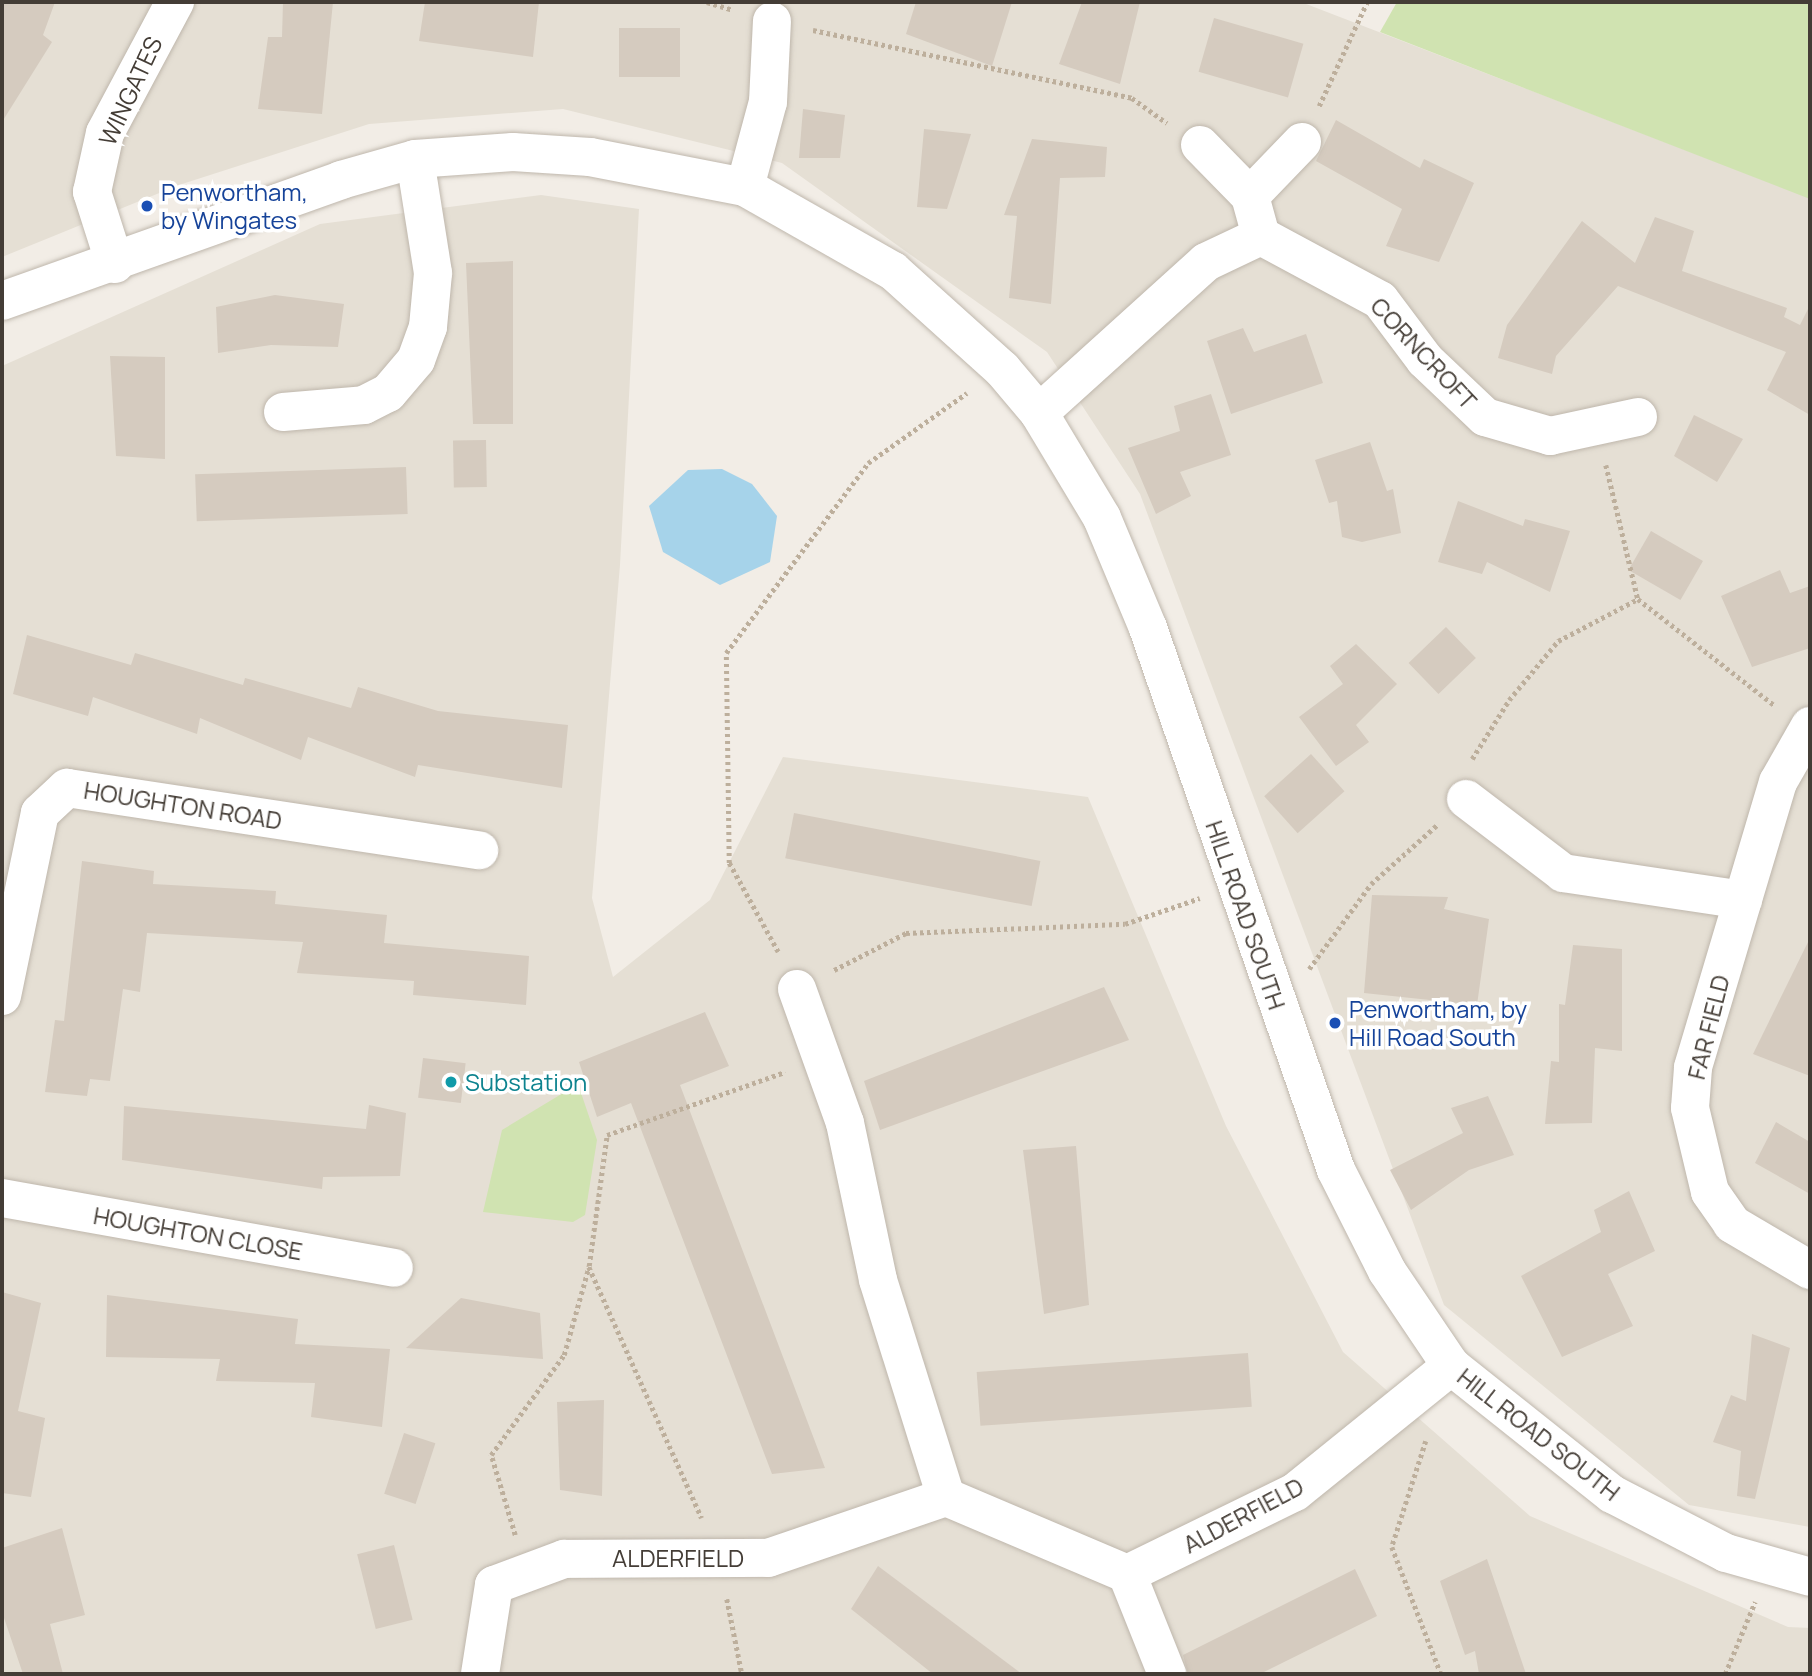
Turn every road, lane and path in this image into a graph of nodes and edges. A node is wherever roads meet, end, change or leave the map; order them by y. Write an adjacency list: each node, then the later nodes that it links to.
1 (175, 2): 10 (street, WINGATES)
2 (1367, 2): 4 (path)
3 (772, 21): 5 (path); 7 (street)
4 (1302, 142): 8 (street)
5 (1200, 145): 8 (street)
6 (415, 159): 7 (street, HILL ROAD SOUTH); 10 (street, HILL ROAD SOUTH); 13 (street)
7 (745, 187): 12 (street, HILL ROAD SOUTH)
8 (1250, 196): 9 (street)
9 (1261, 236): 14 (street); 16 (street, CORNCROFT)
10 (115, 264): 11 (street, HILL ROAD SOUTH)
11 (2, 301)
12 (1002, 369): 14 (street, HILL ROAD SOUTH); 23 (path)
13 (283, 412)
14 (1039, 414): 21 (street, HILL ROAD SOUTH)
15 (1638, 417): 16 (street, CORNCROFT)
16 (1596, 428): 17 (path)
17 (1638, 599): 18 (path); 19 (path)
18 (1808, 728): 22 (street, FAR FIELD)
19 (1466, 799): 22 (street); 25 (path)
20 (478, 850): 24 (street, HOUGHTON ROAD)
21 (1237, 886): 23 (path); 25 (street, HILL ROAD SOUTH)
22 (1743, 900): 30 (street, FAR FIELD)
23 (797, 989): 26 (street)
24 (2, 996)
25 (1279, 1010): 31 (street, HILL ROAD SOUTH)
26 (822, 1059): 28 (path); 33 (street)
27 (2, 1198): 29 (street, HOUGHTON CLOSE)
28 (589, 1266): 34 (path); 36 (path)
29 (394, 1268)
30 (1810, 1270)
31 (1451, 1366): 35 (street, HILL ROAD SOUTH); 37 (street, ALDERFIELD)
32 (1430, 1431): 42 (path)
33 (946, 1497): 34 (street, ALDERFIELD); 37 (street)
34 (720, 1557): 36 (street, ALDERFIELD); 40 (path)
35 (1772, 1563): 38 (street, HILL ROAD SOUTH); 43 (path)
36 (526, 1573): 39 (street, ALDERFIELD)
37 (1127, 1574): 41 (street)
38 (1810, 1577)
39 (480, 1674)
40 (741, 1674)
41 (1167, 1674)
42 (1441, 1674)
43 (1725, 1674)

